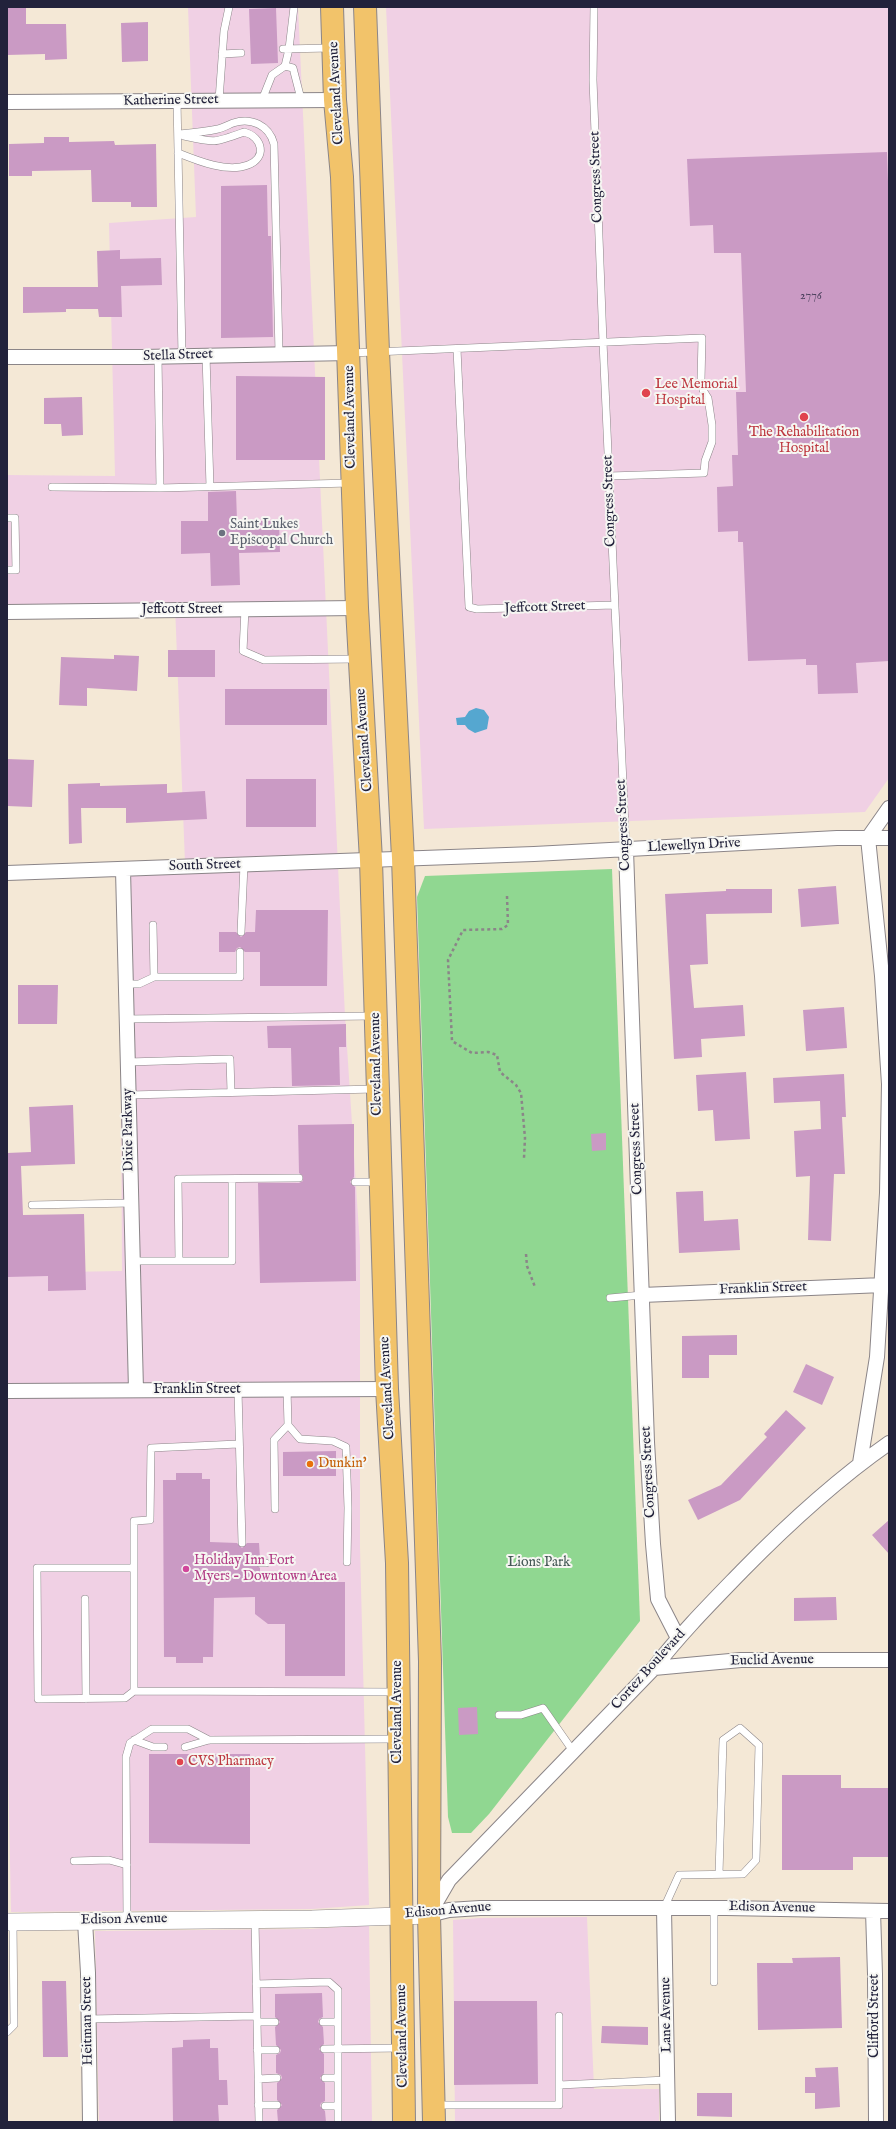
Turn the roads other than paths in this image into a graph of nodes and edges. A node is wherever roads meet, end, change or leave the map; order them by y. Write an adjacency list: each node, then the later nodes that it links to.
1 (229, 7): 9 (lane)
2 (294, 7): 7 (lane)
3 (332, 7): 6 (main road, Cleveland Avenue)
4 (365, 7): 21 (main road, Cleveland Avenue)
5 (594, 7): 19 (lane, Congress Street)
6 (334, 48): 7 (lane); 15 (main road, Cleveland Avenue)
7 (286, 49): 10 (lane)
8 (241, 53): 9 (lane)
9 (222, 54): 13 (lane)
10 (285, 66): 11 (lane); 14 (lane)
11 (302, 99): 14 (street, Katherine Street); 15 (street, Katherine Street)
12 (177, 100): 13 (street, Katherine Street); 16 (street, Katherine Street); 17 (lane)
13 (219, 100): 14 (street, Katherine Street)
14 (262, 100)
15 (335, 100): 23 (main road, Cleveland Avenue)
16 (7, 102)
17 (178, 134): 18 (lane); 18 (lane); 22 (lane)
18 (178, 153): 24 (lane)
19 (603, 342): 20 (lane); 28 (lane, Congress Street); 28 (lane)
20 (457, 349): 21 (lane); 35 (lane, Jeffcott Street)
21 (378, 352): 23 (lane); 44 (main road, Cleveland Avenue)
22 (280, 353): 23 (street, Stella Street); 25 (street, Stella Street)
23 (350, 353): 29 (main road, Cleveland Avenue)
24 (182, 356): 25 (street, Stella Street); 27 (street, Stella Street)
25 (206, 356): 31 (lane)
26 (7, 357): 27 (street, Stella Street)
27 (158, 357): 32 (lane)
28 (609, 476): 35 (lane, Congress Street)
29 (352, 483): 31 (lane); 36 (main road, Cleveland Avenue)
30 (52, 487): 32 (lane)
31 (210, 487): 32 (lane)
32 (160, 488)
33 (7, 518): 34 (lane)
34 (7, 570)
35 (614, 605): 43 (lane, Congress Street)
36 (357, 608): 37 (street, Jeffcott Street); 39 (main road, Cleveland Avenue)
37 (245, 609): 38 (street, Jeffcott Street); 39 (lane)
38 (7, 612)
39 (359, 659): 45 (main road, Cleveland Avenue)
40 (889, 808): 41 (street)
41 (868, 838): 42 (street, Llewellyn Drive); 43 (street, Llewellyn Drive); 68 (street)
42 (889, 838)
43 (626, 850): 44 (street, Llewellyn Drive); 69 (street, Congress Street)
44 (403, 858): 45 (street, South Street); 77 (main road, Cleveland Avenue)
45 (371, 860): 46 (street, South Street); 54 (main road, Cleveland Avenue)
46 (244, 865): 47 (street, South Street); 50 (lane)
47 (122, 870): 48 (street, South Street); 53 (street, Dixie Parkway)
48 (7, 873)
49 (153, 925): 52 (lane)
50 (241, 929)
51 (240, 952): 52 (lane)
52 (154, 977): 53 (lane)
53 (125, 984): 55 (street, Dixie Parkway)
54 (376, 1016): 55 (lane); 57 (main road, Cleveland Avenue)
55 (126, 1018): 56 (street, Dixie Parkway)
56 (128, 1062): 58 (lane); 59 (street, Dixie Parkway)
57 (377, 1089): 58 (lane); 63 (main road, Cleveland Avenue)
58 (231, 1092): 59 (lane)
59 (129, 1095): 64 (street, Dixie Parkway)
60 (299, 1178): 61 (lane)
61 (232, 1179): 67 (lane); 67 (lane)
62 (355, 1182): 63 (lane)
63 (380, 1182): 72 (main road, Cleveland Avenue)
64 (131, 1203): 65 (lane); 66 (street, Dixie Parkway)
65 (32, 1205)
66 (131, 1261): 67 (lane); 73 (street, Dixie Parkway)
67 (179, 1261)
68 (883, 1285): 69 (street, Franklin Street); 80 (street)
69 (642, 1295): 70 (lane); 86 (street, Congress Street)
70 (610, 1298)
71 (287, 1389): 72 (street, Franklin Street); 74 (street, Franklin Street); 76 (lane)
72 (387, 1389): 77 (main road); 90 (main road, Cleveland Avenue)
73 (136, 1390): 74 (street, Franklin Street); 75 (street, Franklin Street)
74 (238, 1390): 79 (lane)
75 (7, 1391)
76 (288, 1424): 81 (lane); 83 (lane)
77 (422, 1439): 107 (main road, Cleveland Avenue)
78 (889, 1443): 80 (street, Cortez Boulevard)
79 (238, 1444): 82 (lane); 84 (lane)
80 (860, 1463): 86 (street, Cortez Boulevard)
81 (275, 1509)
82 (242, 1543)
83 (347, 1562)
84 (134, 1568): 89 (lane); 91 (lane)
85 (85, 1599): 91 (lane)
86 (678, 1638): 88 (street, Cortez Boulevard)
87 (889, 1660): 88 (street, Euclid Avenue)
88 (654, 1668): 98 (street, Cortez Boulevard)
89 (134, 1690): 90 (lane); 91 (lane)
90 (398, 1692): 93 (main road, Cleveland Avenue)
91 (86, 1699)
92 (499, 1715): 98 (lane)
93 (399, 1739): 95 (lane); 106 (main road, Cleveland Avenue)
94 (134, 1740): 95 (lane); 96 (lane); 100 (lane)
95 (209, 1740): 97 (lane)
96 (164, 1747)
97 (185, 1747)
98 (573, 1751): 107 (street, Cortez Boulevard)
99 (74, 1860): 100 (lane)
100 (127, 1865): 109 (lane)
101 (719, 1874): 101 (lane); 103 (lane)
102 (714, 1908): 103 (street, Edison Avenue); 104 (street, Edison Avenue); 112 (lane)
103 (664, 1909): 107 (street, Edison Avenue); 130 (street, Lane Avenue)
104 (872, 1911): 105 (street, Edison Avenue); 142 (street, Clifford Street)
105 (889, 1911)
106 (401, 1915): 107 (street, Edison Avenue); 108 (street, Edison Avenue); 121 (main road, Cleveland Avenue)
107 (429, 1915): 136 (main road, Cleveland Avenue)
108 (255, 1919): 109 (street, Edison Avenue); 113 (lane)
109 (127, 1920): 110 (street, Edison Avenue)
110 (85, 1921): 111 (street, Edison Avenue); 115 (street, Heitman Street)
111 (10, 1922): 120 (lane)
112 (714, 1982)
113 (256, 1984): 116 (lane); 119 (lane)
114 (559, 2016): 131 (lane)
115 (88, 2019): 116 (lane); 137 (street, Heitman Street)
116 (257, 2019): 117 (lane); 124 (lane)
117 (275, 2022)
118 (323, 2022): 119 (lane)
119 (338, 2022): 123 (lane)
120 (7, 2032)
121 (403, 2048): 123 (lane); 140 (main road, Cleveland Avenue)
122 (324, 2049): 123 (lane)
123 (338, 2049): 128 (lane)
124 (258, 2050): 125 (lane); 129 (lane)
125 (276, 2050)
126 (277, 2078): 129 (lane)
127 (324, 2078): 128 (lane)
128 (338, 2078): 135 (lane)
129 (258, 2079): 133 (lane)
130 (667, 2080): 131 (lane); 141 (street, Lane Avenue)
131 (559, 2085): 136 (lane)
132 (277, 2105): 133 (lane)
133 (258, 2106): 138 (lane)
134 (325, 2106): 135 (lane)
135 (338, 2106): 139 (lane)
136 (434, 2114)
137 (90, 2122)
138 (259, 2122)
139 (338, 2122)
140 (404, 2122)
141 (668, 2122)
142 (876, 2122)

